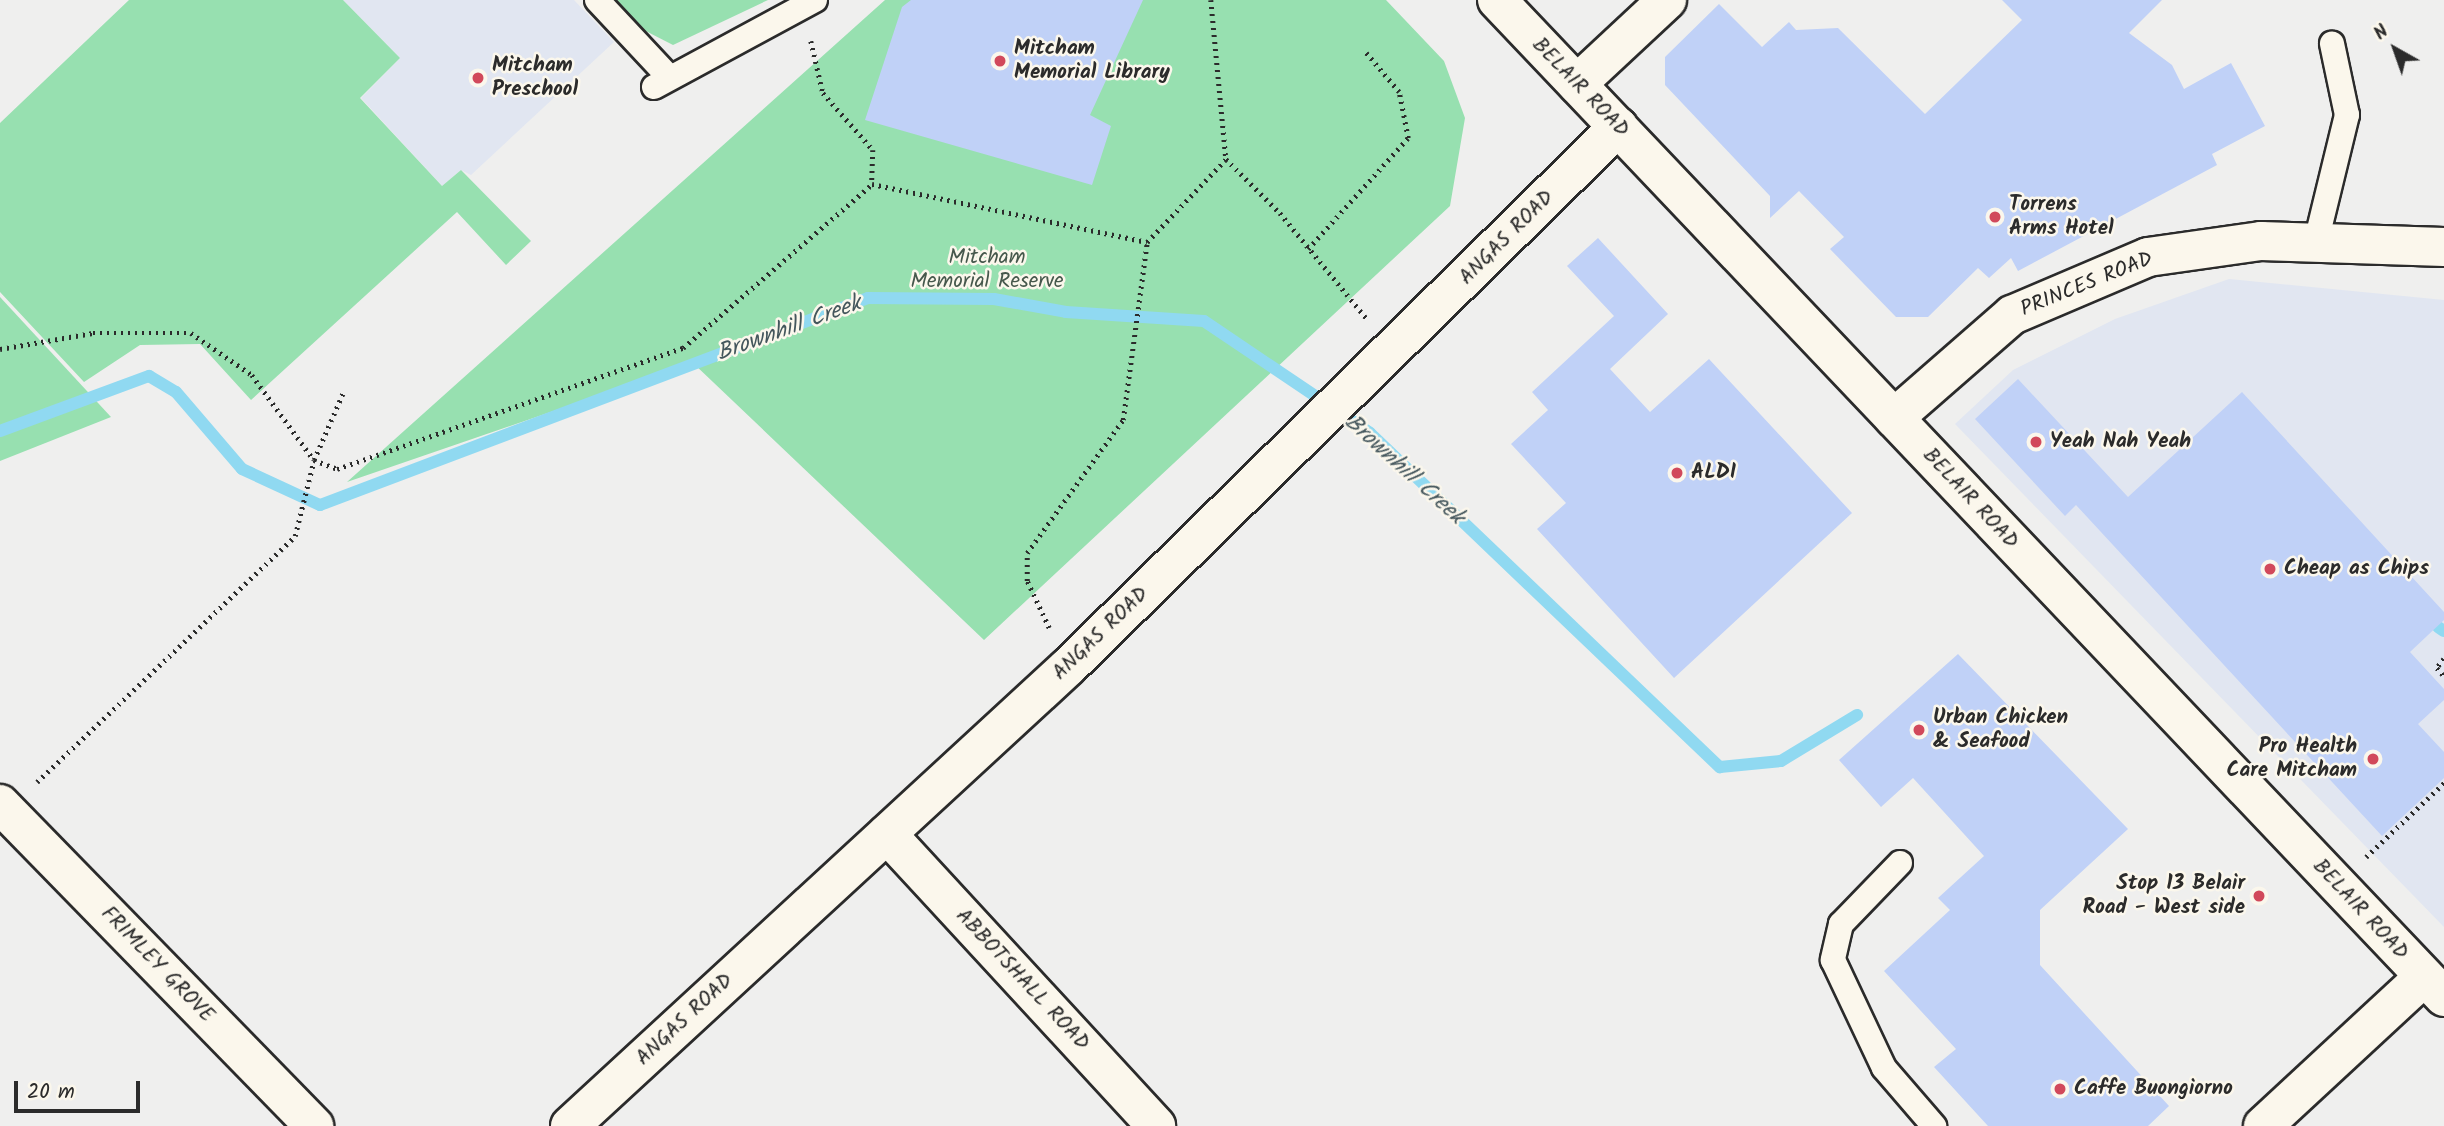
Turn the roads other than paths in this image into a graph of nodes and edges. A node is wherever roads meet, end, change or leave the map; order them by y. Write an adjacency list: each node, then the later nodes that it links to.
1 (597, 0): 3 (lane)
2 (1497, 0): 6 (street, BELAIR ROAD)
3 (809, 3)
4 (1656, 11): 6 (street)
5 (2332, 44): 8 (lane)
6 (1577, 84): 7 (street, BELAIR ROAD)
7 (1618, 127): 10 (street, BELAIR ROAD); 12 (street, ANGAS ROAD)
8 (2316, 242): 9 (street, PRINCES ROAD); 10 (street, PRINCES ROAD)
9 (2444, 247)
10 (1894, 418): 14 (street, BELAIR ROAD)
11 (3, 807): 15 (street, FRIMLEY GROVE)
12 (887, 834): 16 (street, ANGAS ROAD); 17 (street, ABBOTSHALL ROAD)
13 (1900, 863): 18 (lane)
14 (2434, 987): 19 (street)
15 (314, 1126)
16 (570, 1126)
17 (1156, 1126)
18 (1934, 1126)
19 (2263, 1126)

